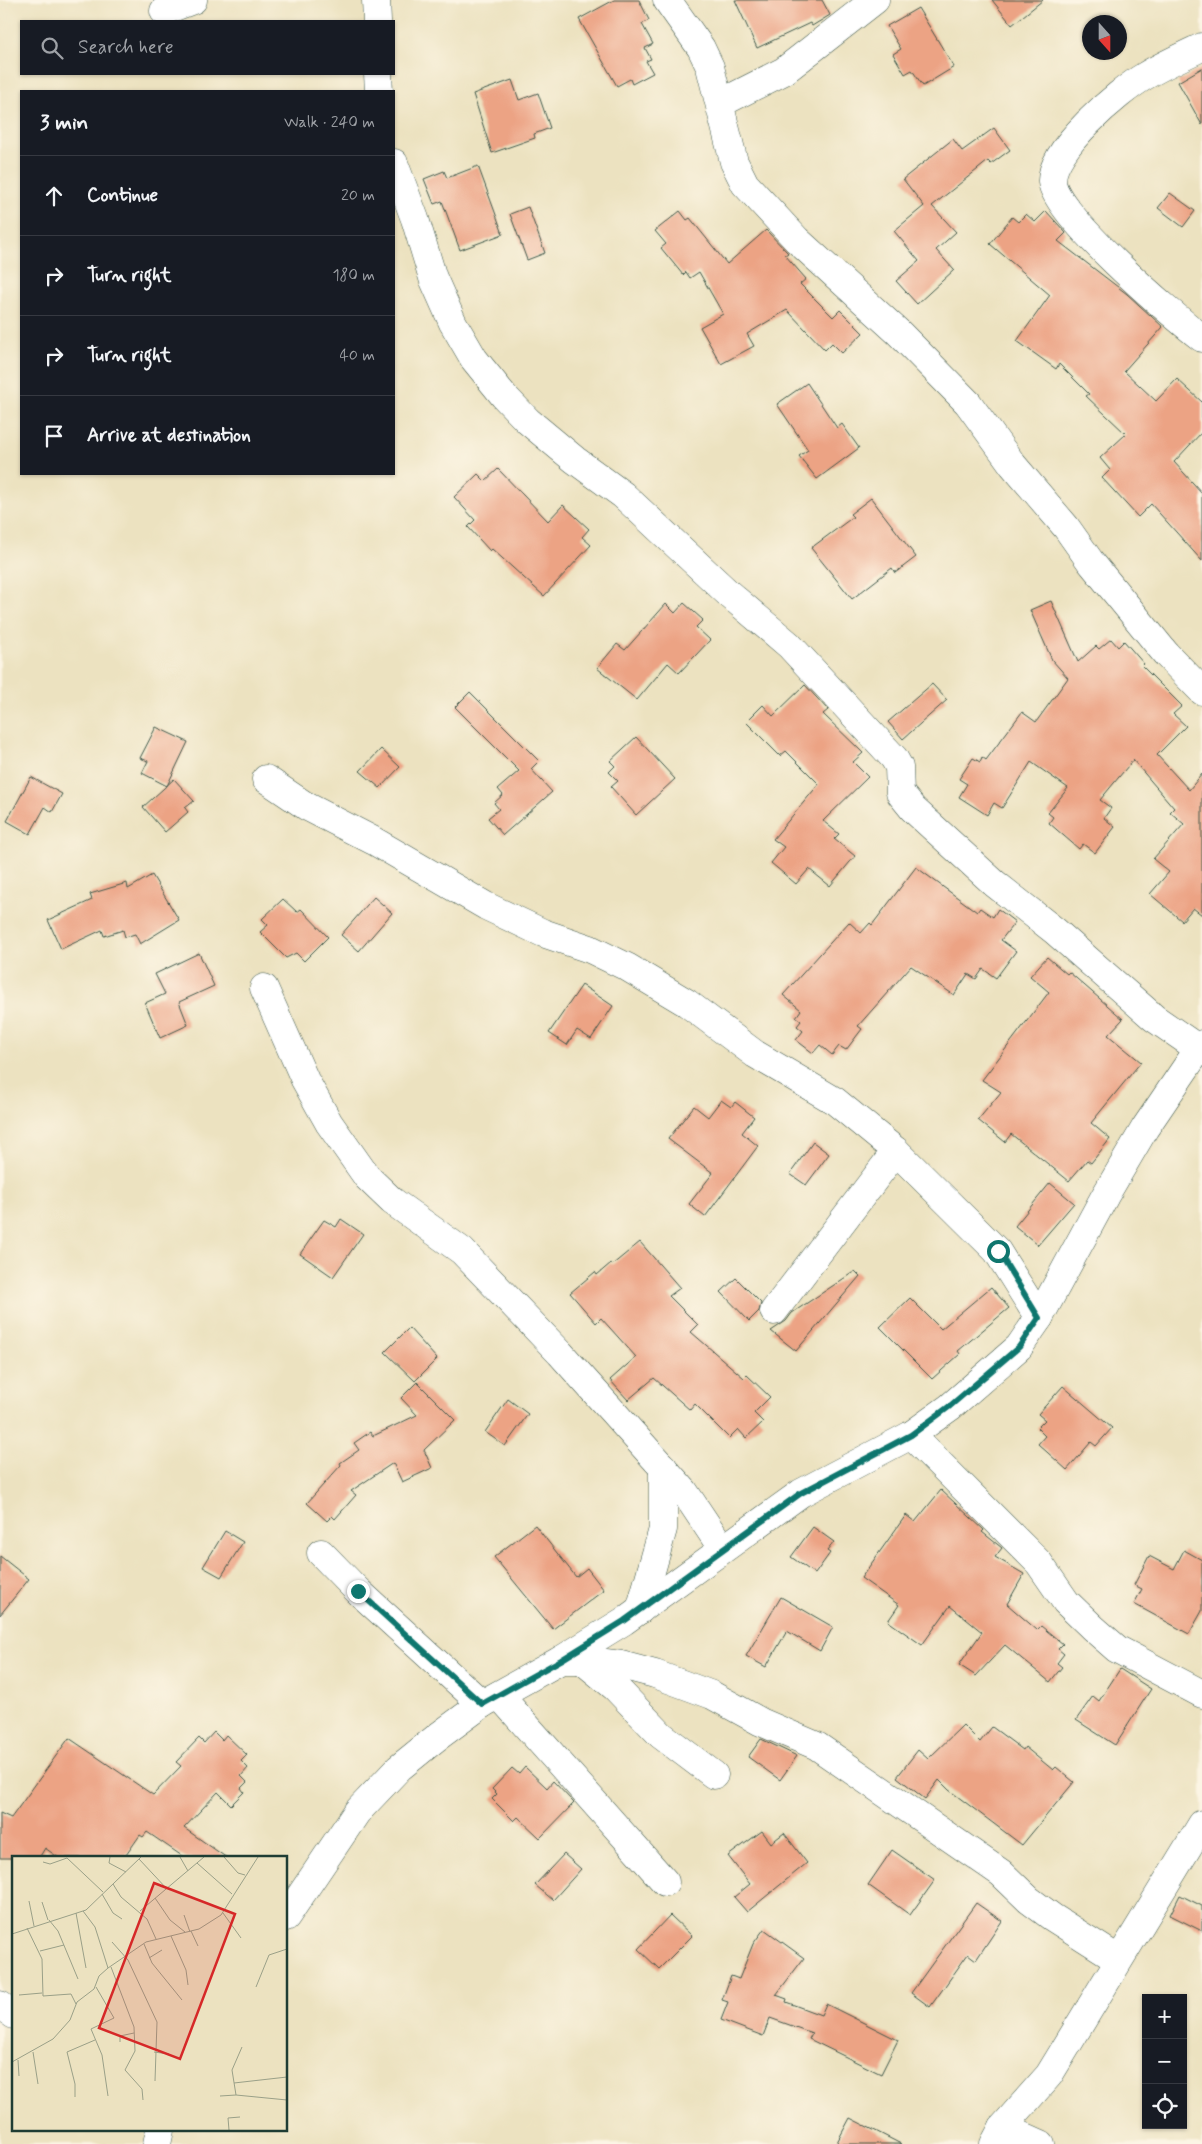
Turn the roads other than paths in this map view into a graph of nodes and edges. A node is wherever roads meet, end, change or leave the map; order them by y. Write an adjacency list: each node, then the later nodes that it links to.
1 (193, 0): 5 (street)
2 (376, 0): 6 (street)
3 (667, 0): 10 (street)
4 (875, 0): 10 (street)
5 (164, 11)
6 (377, 20)
7 (1202, 47): 12 (street)
8 (378, 75): 9 (street)
9 (379, 90)
10 (720, 103): 13 (street)
11 (395, 166): 16 (street)
12 (1202, 338)
13 (1202, 691)
14 (266, 779): 17 (street)
15 (264, 988): 21 (street)
16 (1201, 1048): 19 (street)
17 (896, 1151): 18 (street); 19 (street)
18 (774, 1311)
19 (1039, 1318): 20 (street)
20 (911, 1435): 22 (street); 26 (street)
21 (663, 1467): 22 (street); 24 (street)
22 (722, 1548): 24 (street)
23 (321, 1553): 27 (street)
24 (640, 1610): 25 (street)
25 (571, 1660): 27 (street); 28 (street); 32 (street)
26 (1202, 1694)
27 (491, 1700): 30 (street); 31 (street)
28 (714, 1775)
29 (1202, 1824): 32 (street)
30 (666, 1882)
31 (288, 1914)
32 (1118, 1959): 35 (street)
33 (0, 2005): 34 (street)
34 (12, 2013)
35 (998, 2135): 36 (street)
36 (1041, 2144)

